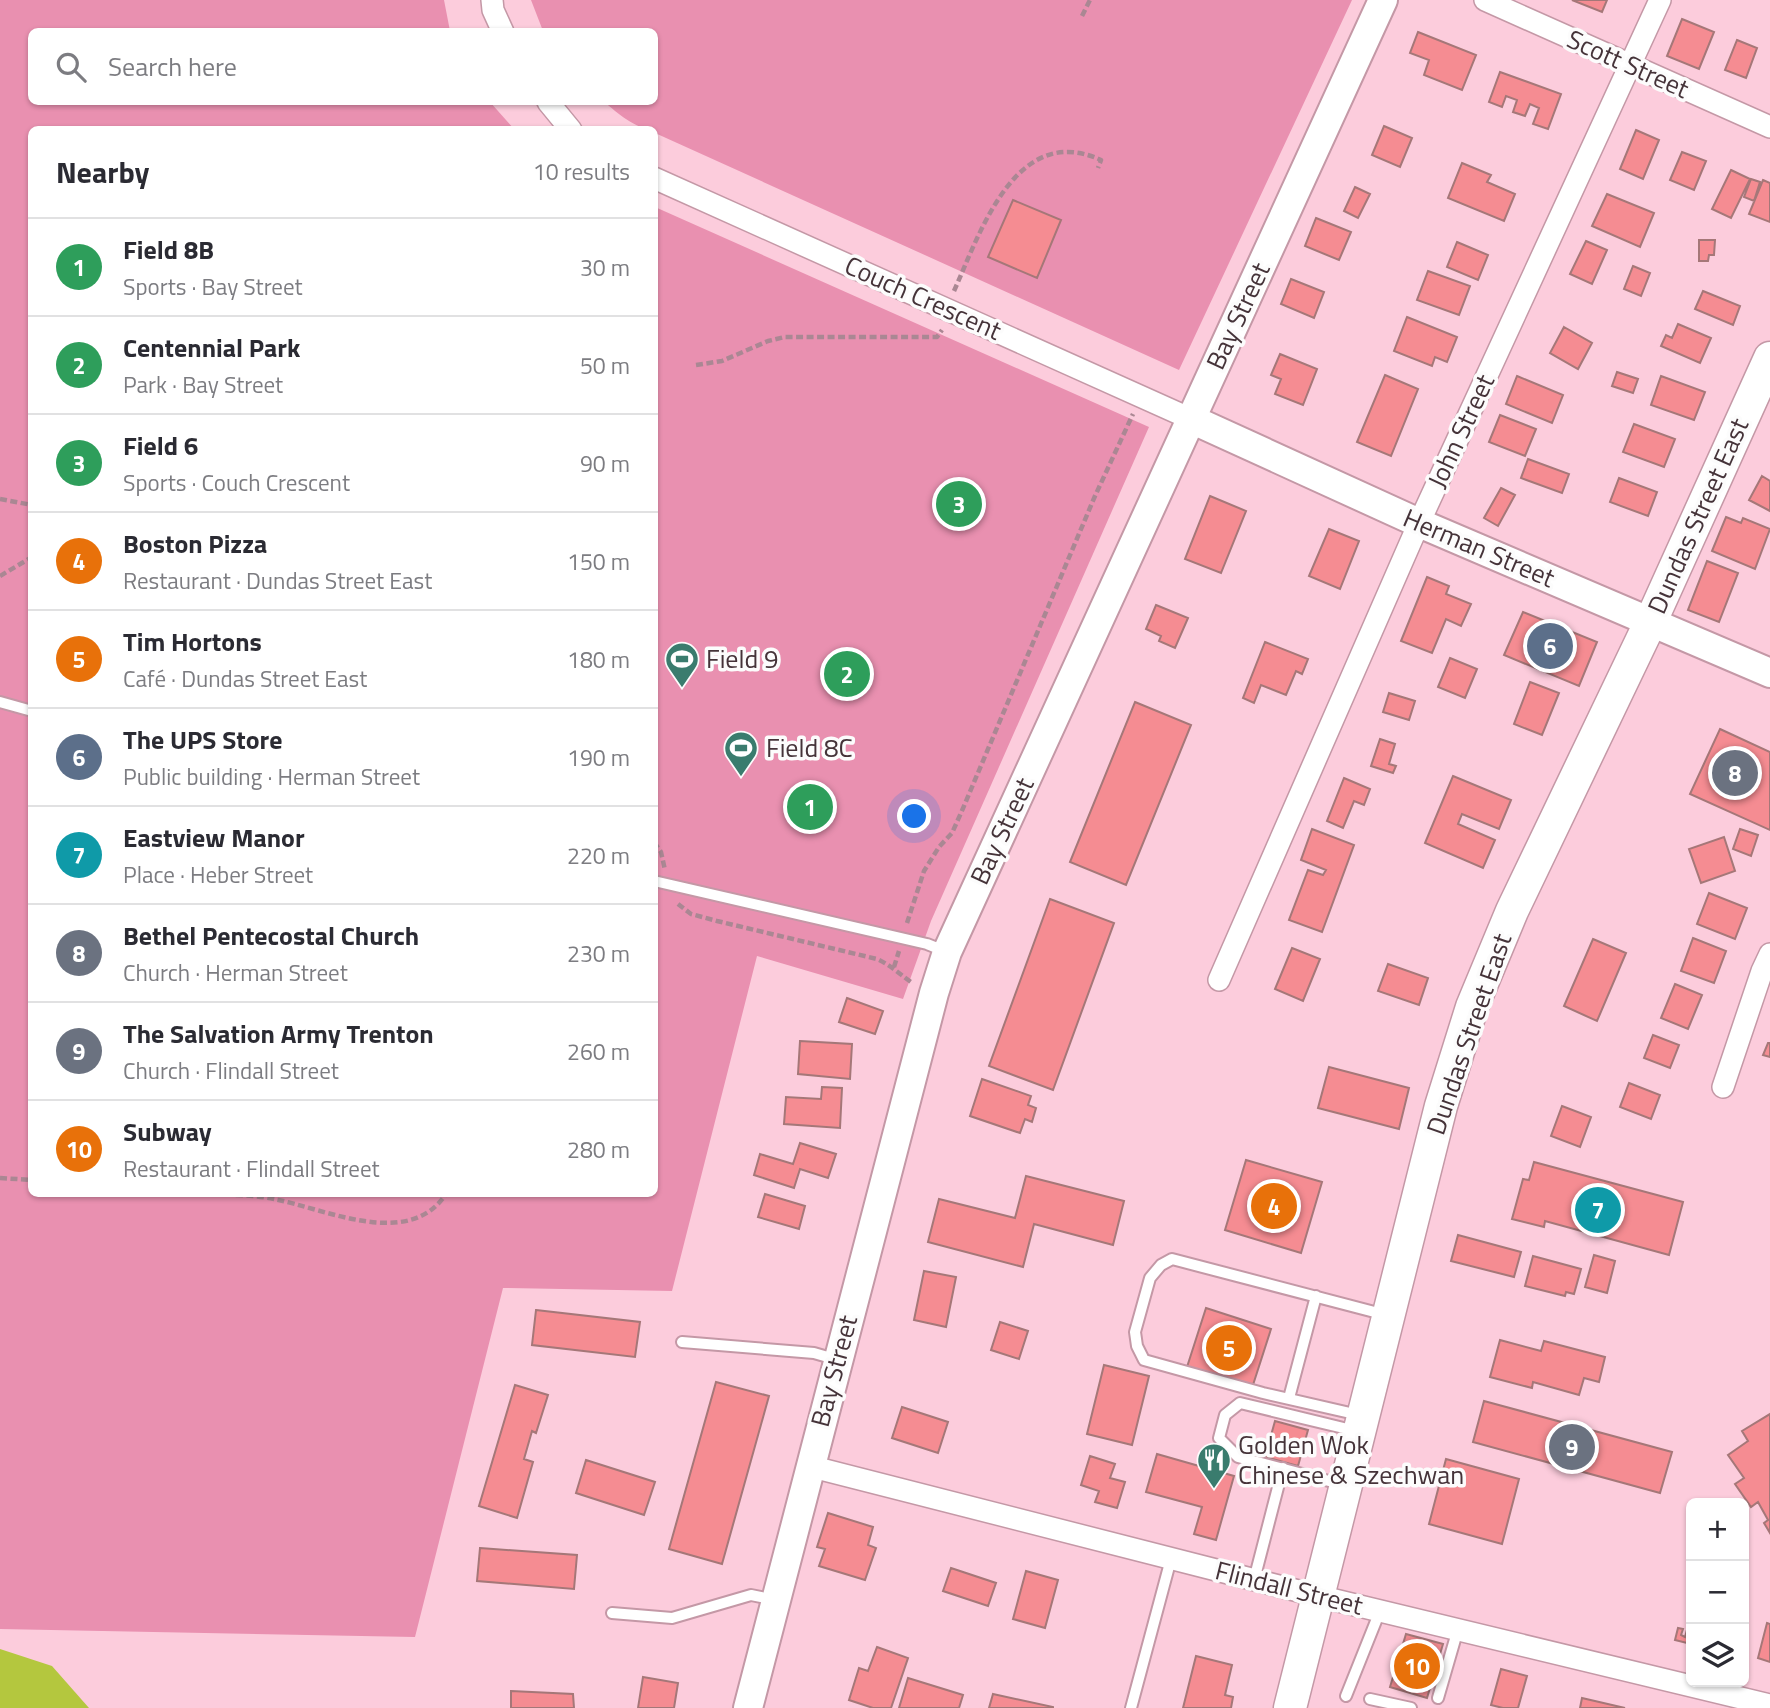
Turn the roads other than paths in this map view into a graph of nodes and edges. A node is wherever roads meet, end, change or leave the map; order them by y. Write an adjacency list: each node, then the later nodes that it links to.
1 (492, 0): 5 (street)
2 (1383, 0): 12 (street, Bay Street)
3 (1485, 0): 6 (street, Scott Street)
4 (1660, 0): 6 (street, John Street)
5 (501, 28)
6 (1630, 65): 9 (street, Scott Street); 13 (street, John Street)
7 (550, 105): 8 (street)
8 (568, 126)
9 (1770, 128)
10 (658, 180): 12 (street, Couch Crescent)
11 (1770, 358): 14 (main road, Dundas Street East)
12 (1191, 419): 13 (street, Herman Street); 19 (street, Bay Street)
13 (1419, 523): 14 (street, Herman Street); 21 (street, John Street)
14 (1651, 621): 15 (street, Herman Street); 24 (main road, Dundas Street East)
15 (1770, 673)
16 (0, 702): 17 (lane)
17 (28, 710)
18 (658, 882): 19 (lane)
19 (947, 951): 26 (street, Bay Street)
20 (1770, 954): 22 (street)
21 (1219, 980)
22 (1723, 1087)
23 (1316, 1296): 24 (lane); 27 (lane); 27 (lane)
24 (1388, 1315): 28 (main road, Dundas Street East)
25 (682, 1342): 26 (lane)
26 (838, 1360): 29 (street, Bay Street)
27 (1289, 1398): 28 (lane)
28 (1360, 1424): 30 (lane); 31 (main road, Dundas Street East)
29 (809, 1466): 32 (street, Flindall Street); 35 (street, Bay Street)
30 (1283, 1468): 31 (lane); 33 (lane)
31 (1345, 1485): 34 (main road, Dundas Street East)
32 (1171, 1559): 33 (street, Flindall Street); 44 (lane)
33 (1254, 1580): 34 (street, Flindall Street)
34 (1318, 1596): 36 (street, Flindall Street); 45 (main road, Dundas Street East)
35 (775, 1600): 37 (lane); 43 (street, Bay Street)
36 (1380, 1611): 38 (street, Flindall Street); 39 (lane)
37 (612, 1613)
38 (1458, 1629): 40 (lane); 42 (street, Flindall Street)
39 (1346, 1696)
40 (1438, 1698)
41 (1370, 1699): 46 (lane)
42 (1770, 1705)
43 (748, 1708)
44 (1131, 1708)
45 (1290, 1708)
46 (1411, 1708)

